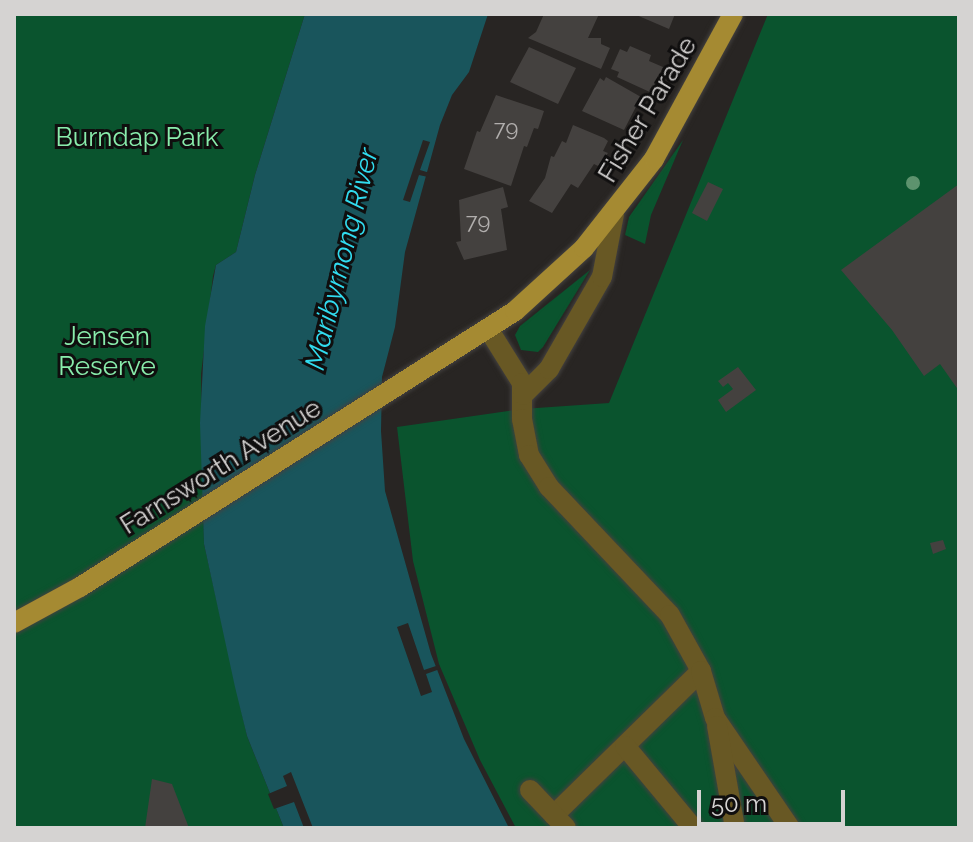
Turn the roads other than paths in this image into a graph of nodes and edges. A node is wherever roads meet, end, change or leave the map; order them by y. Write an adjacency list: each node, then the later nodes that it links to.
1 (733, 14): 2 (main road, Fisher Parade)
2 (614, 214): 3 (main road, Fisher Parade); 5 (lane)
3 (489, 330): 4 (main road, Fisher Parade); 5 (lane)
4 (453, 353): 6 (main road, Farnsworth Avenue)
5 (523, 395): 7 (lane)
6 (14, 623)
7 (701, 671): 8 (lane); 9 (lane)
8 (715, 718): 13 (lane); 14 (lane)
9 (625, 746): 11 (lane); 12 (lane)
10 (530, 790): 11 (lane)
11 (560, 822)
12 (693, 828)
13 (735, 828)
14 (790, 828)

